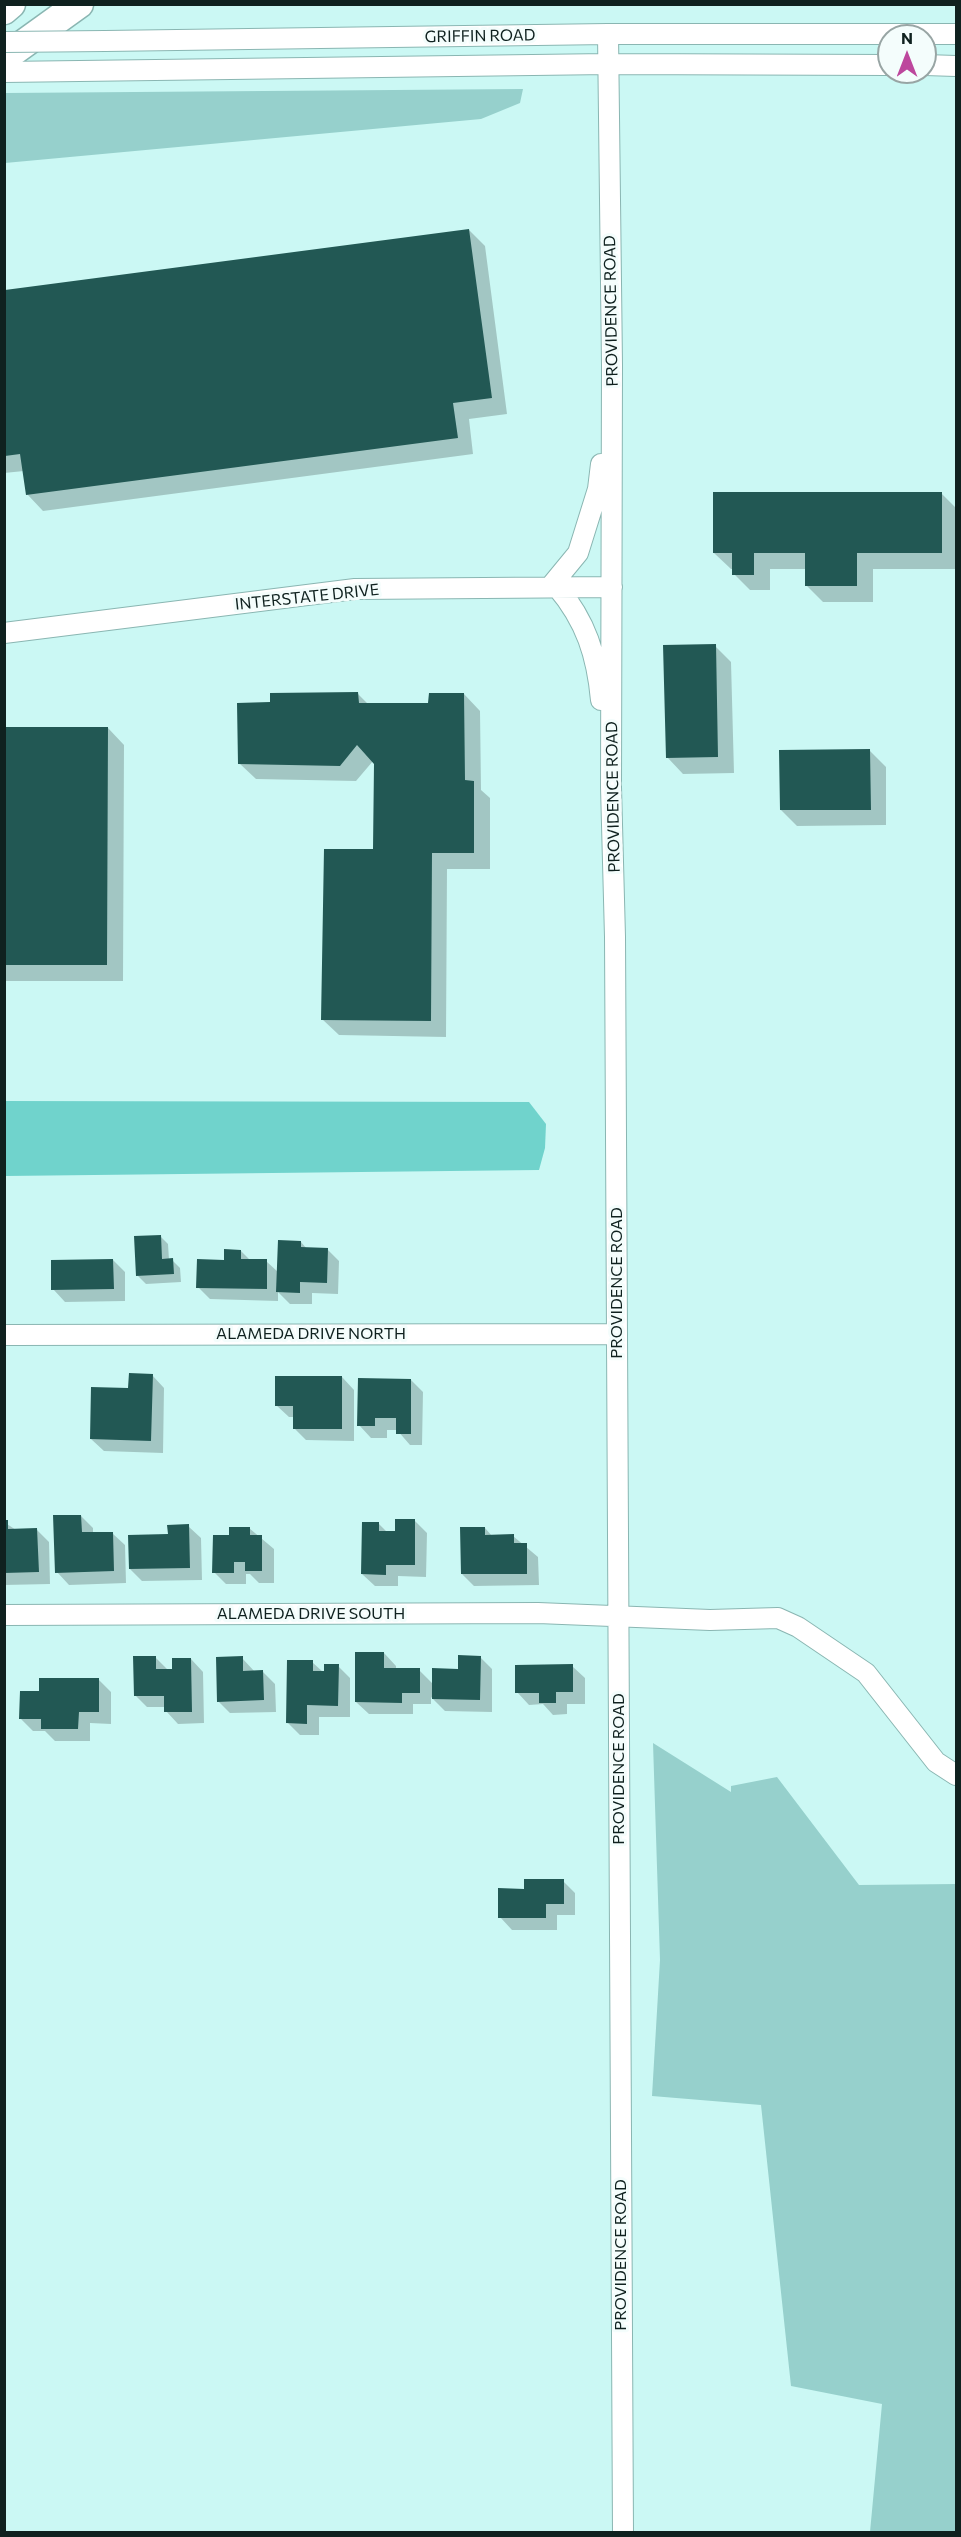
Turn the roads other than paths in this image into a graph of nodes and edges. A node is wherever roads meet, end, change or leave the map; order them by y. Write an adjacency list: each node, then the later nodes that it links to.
1 (11, 4): 3 (highway)
2 (79, 4): 7 (highway)
3 (4, 10)
4 (608, 34): 5 (street, GRIFFIN ROAD); 6 (street, GRIFFIN ROAD, bridge); 8 (street, PROVIDENCE ROAD)
5 (957, 34)
6 (4, 42)
7 (4, 58)
8 (608, 64): 9 (street, GRIFFIN ROAD); 12 (street, GRIFFIN ROAD); 13 (street, PROVIDENCE ROAD)
9 (877, 65)
10 (937, 65): 11 (street)
11 (957, 66)
12 (4, 72)
13 (611, 384): 14 (street); 15 (street, PROVIDENCE ROAD)
14 (554, 587): 15 (street, INTERSTATE DRIVE); 16 (street, INTERSTATE DRIVE); 17 (street)
15 (612, 587): 17 (street, PROVIDENCE ROAD)
16 (4, 633)
17 (611, 787): 18 (street, PROVIDENCE ROAD)
18 (617, 1334): 19 (street, ALAMEDA DRIVE NORTH); 21 (street, PROVIDENCE ROAD)
19 (4, 1335)
20 (4, 1616): 21 (street, ALAMEDA DRIVE SOUTH)
21 (617, 1618): 22 (street, ALAMEDA DRIVE SOUTH); 23 (street, PROVIDENCE ROAD)
22 (957, 1775)
23 (623, 2532)

